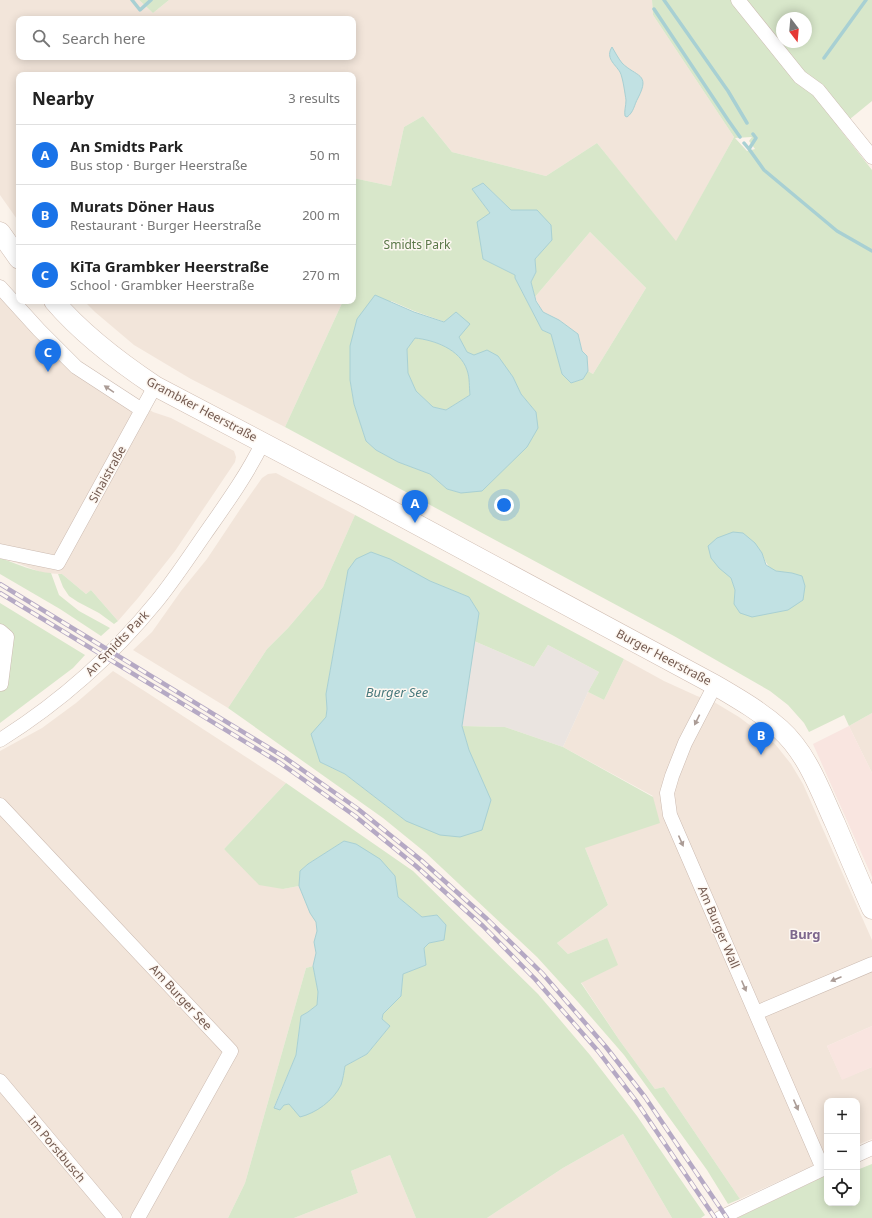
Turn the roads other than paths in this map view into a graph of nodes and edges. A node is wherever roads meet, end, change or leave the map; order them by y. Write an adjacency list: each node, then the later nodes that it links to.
1 (738, 0): 2 (street)
2 (872, 157)
3 (0, 232): 4 (main road)
4 (16, 255)
5 (0, 287): 8 (street, one-way to 5)
6 (57, 304): 7 (main road, Grambker Heerstraße)
7 (155, 386): 8 (street, Sinaistraße); 9 (main road, Grambker Heerstraße)
8 (142, 410): 11 (street, Sinaistraße)
9 (263, 442): 10 (main road, Grambker Heerstraße); 15 (street, An Smidts Park)
10 (364, 496): 14 (main road, Burger Heerstraße)
11 (0, 551)
12 (3, 634): 13 (street)
13 (1, 684)
14 (715, 685): 17 (main road, Burger Heerstraße); 19 (street, Am Burger Wall, one-way to 19)
15 (0, 740)
16 (0, 805): 26 (street, Am Burger See)
17 (872, 909)
18 (872, 964): 19 (street, one-way to 19)
19 (756, 1013): 23 (street, Am Burger Wall, one-way to 23)
20 (0, 1081): 25 (street, Im Porstbusch)
21 (872, 1148): 22 (street)
22 (860, 1153)
23 (824, 1166)
24 (824, 1168): 27 (street)
25 (115, 1218)
26 (138, 1218)
27 (720, 1218)

